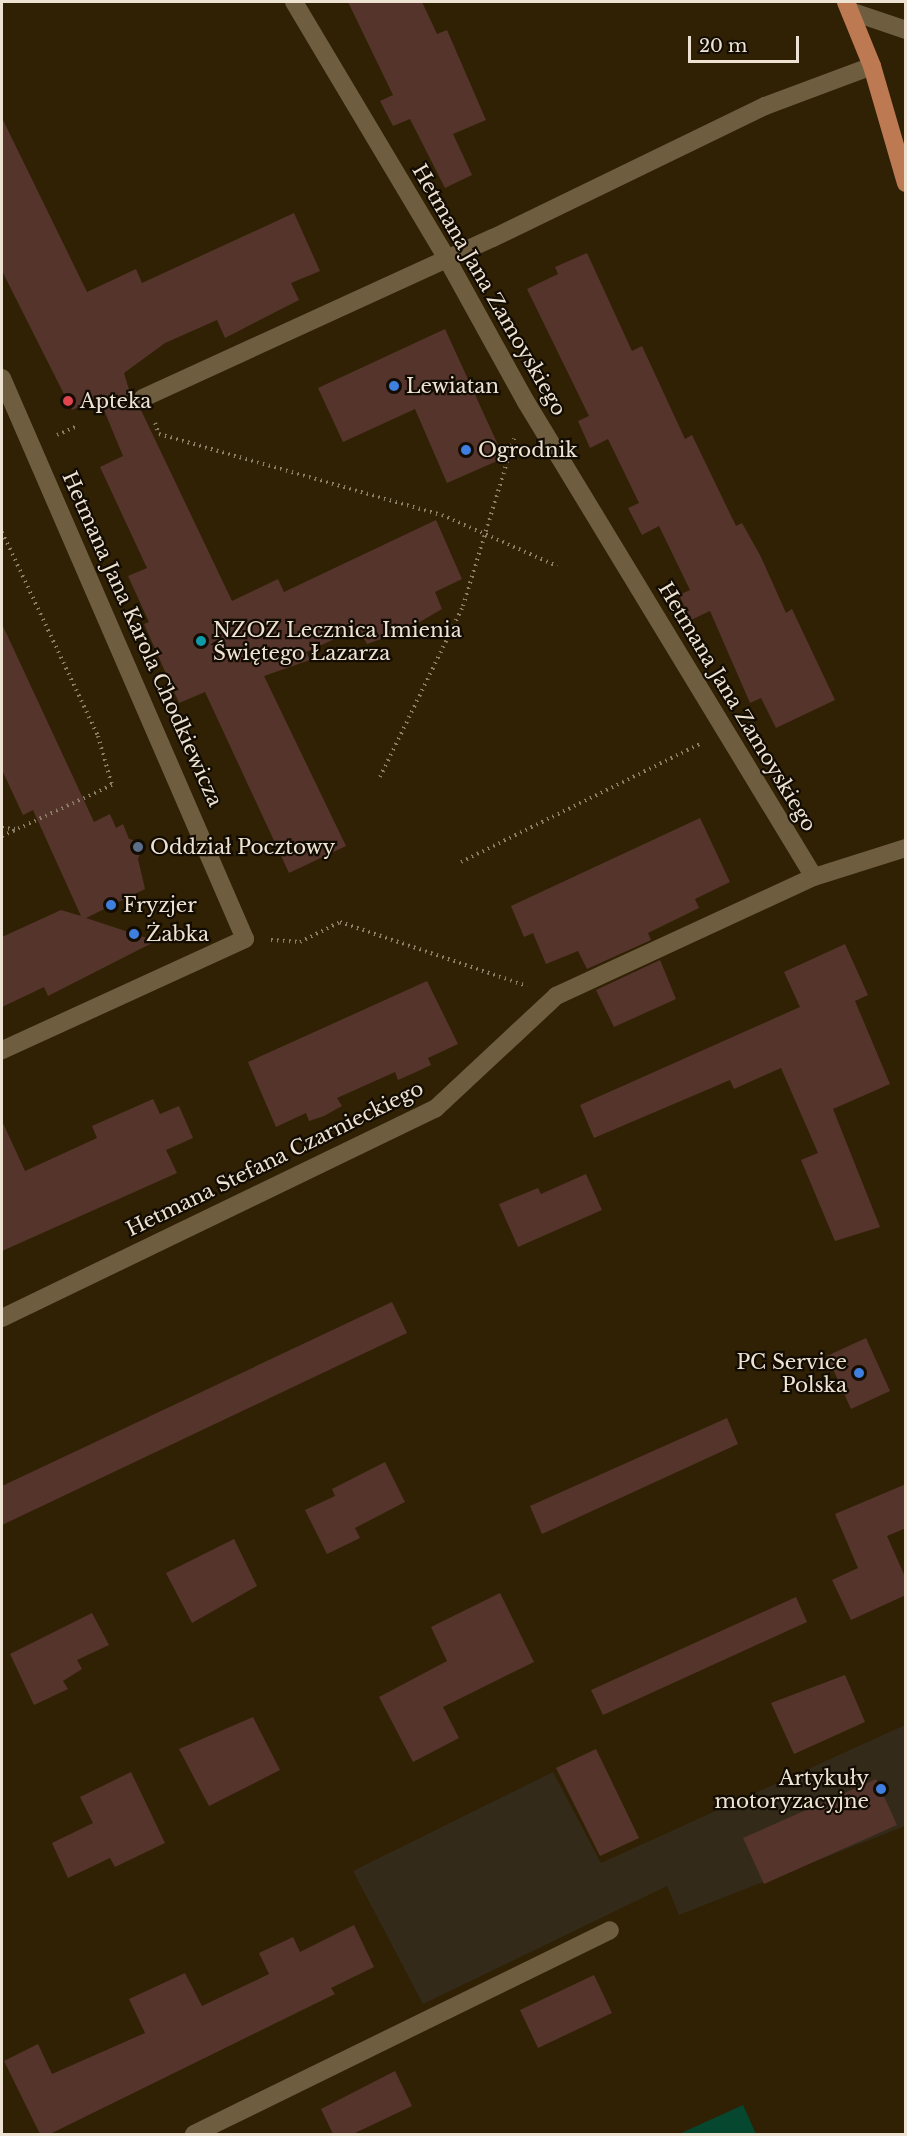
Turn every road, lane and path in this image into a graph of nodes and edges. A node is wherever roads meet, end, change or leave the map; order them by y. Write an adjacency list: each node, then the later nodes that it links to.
1 (294, 2): 6 (street, Hetmana Jana Zamoyskiego)
2 (848, 6): 3 (street); 4 (main road)
3 (906, 30)
4 (872, 66): 5 (main road); 6 (street)
5 (906, 183)
6 (447, 259): 8 (street); 9 (street, Hetmana Jana Zamoyskiego)
7 (2, 378): 23 (street, Hetmana Jana Karola Chodkiewicza)
8 (143, 398): 11 (path)
9 (526, 402): 11 (path); 13 (street, Hetmana Jana Zamoyskiego)
10 (2, 532): 16 (path)
11 (485, 534): 12 (path); 14 (path)
12 (557, 566)
13 (724, 732): 19 (path); 20 (street, Hetmana Jana Zamoyskiego)
14 (380, 777)
15 (2, 828): 16 (path)
16 (16, 829): 17 (path)
17 (2, 836)
18 (906, 848): 20 (street, Hetmana Stefana Czarnieckiego)
19 (461, 862)
20 (814, 877): 24 (street, Hetmana Stefana Czarnieckiego)
21 (173, 904): 22 (path)
22 (167, 907)
23 (245, 939): 24 (path); 25 (street)
24 (556, 996): 26 (street, Hetmana Stefana Czarnieckiego)
25 (2, 1050)
26 (2, 1318)
27 (610, 1930): 28 (street)
28 (194, 2134)

